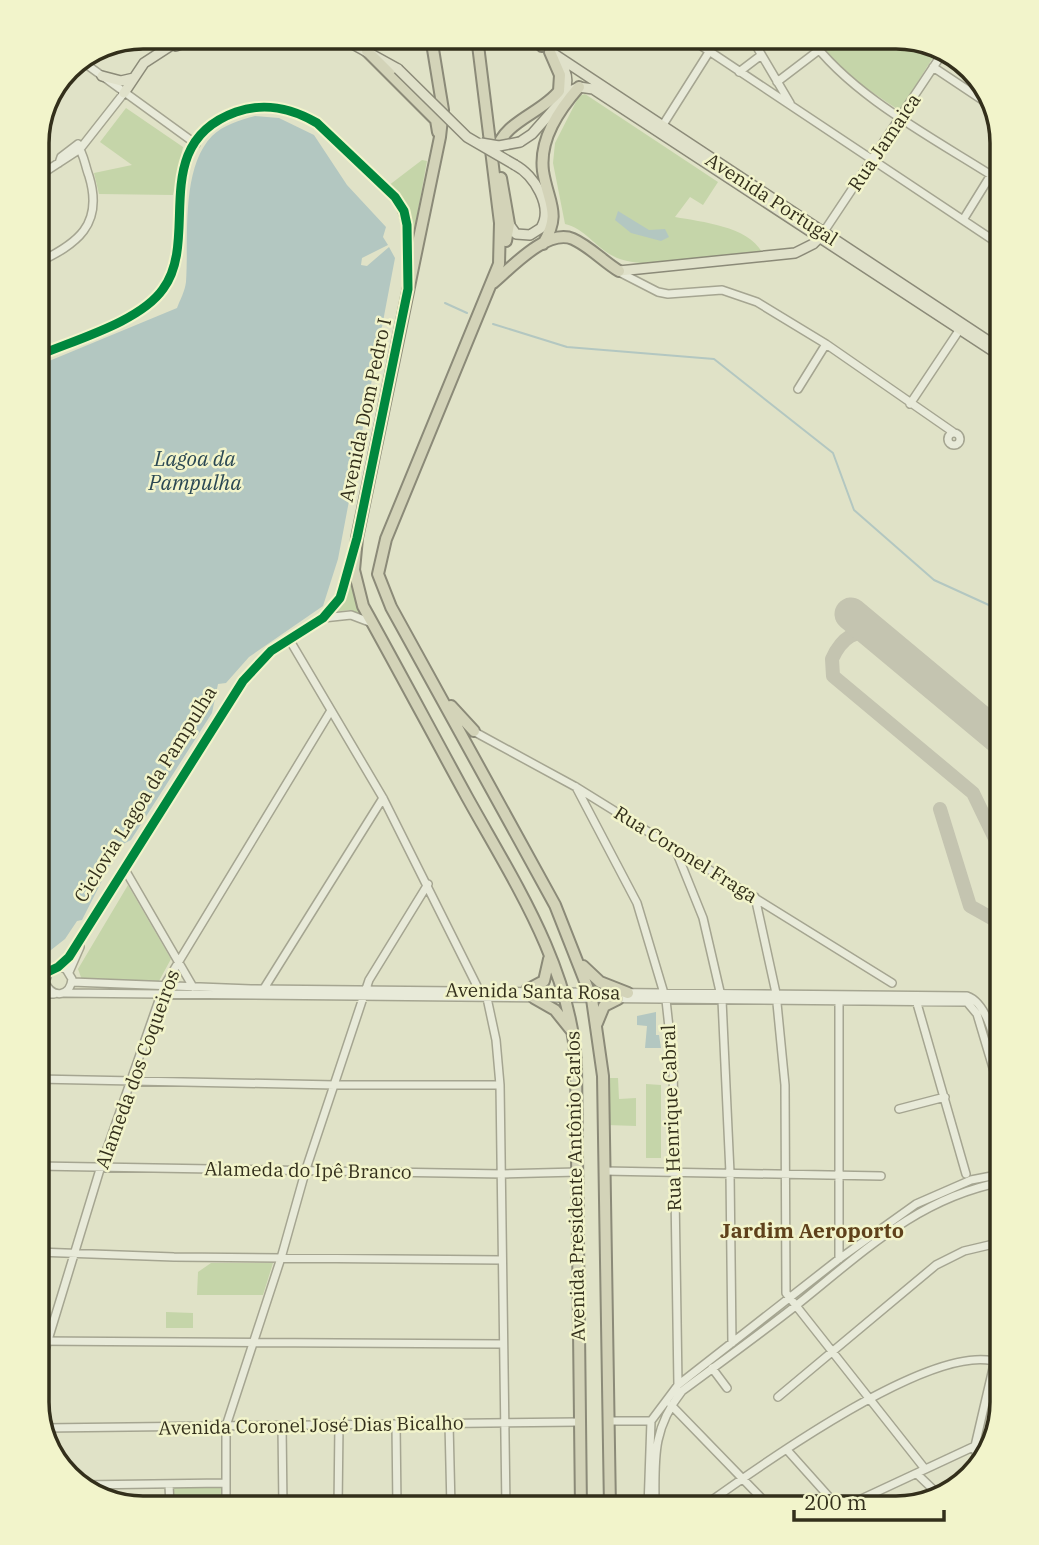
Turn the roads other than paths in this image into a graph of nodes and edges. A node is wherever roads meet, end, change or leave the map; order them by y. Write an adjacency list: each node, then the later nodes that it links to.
1 (162, 49): 22 (main road)
2 (174, 49): 22 (main road)
3 (363, 49): 12 (main road)
4 (433, 49): 33 (highway, Avenida Dom Pedro I)
5 (478, 49): 17 (highway)
6 (545, 49): 13 (main road, Avenida Portugal)
7 (546, 49): 13 (highway)
8 (549, 49): 13 (street)
9 (705, 49): 14 (street)
10 (757, 49): 15 (street)
11 (819, 50): 23 (street); 30 (street)
12 (367, 51): 32 (main road, bridge); 33 (highway)
13 (549, 52): 29 (main road); 31 (main road, Avenida Portugal); 36 (highway)
14 (709, 52): 20 (street); 31 (street)
15 (760, 56): 20 (street); 23 (street)
16 (938, 59): 19 (street, Rua Jamaica)
17 (480, 61): 36 (highway); 47 (highway)
18 (89, 67): 21 (street)
19 (933, 67): 27 (street); 30 (street, Rua Jamaica)
20 (739, 72): 25 (street)
21 (102, 76): 22 (main road); 26 (street)
22 (134, 78): 26 (main road)
23 (777, 84): 25 (street); 28 (street)
24 (579, 87): 29 (main road); 31 (main road, Avenida Portugal); 45 (highway)
25 (767, 90): 28 (street)
26 (124, 93): 34 (street); 35 (street)
27 (977, 97)
28 (794, 109): 37 (street)
29 (553, 110): 32 (main road, bridge)
30 (902, 116): 37 (street, Rua Jamaica); 39 (street)
31 (660, 129): 43 (main road, Avenida Portugal)
32 (467, 136): 42 (main road, bridge)
33 (440, 137): 50 (highway, Avenida Dom Pedro I)
34 (196, 144): 50 (street); 54 (street)
35 (79, 147): 38 (street); 46 (street)
36 (497, 150): 42 (highway)
37 (872, 160): 41 (street); 43 (street, Rua Jamaica)
38 (49, 169)
39 (990, 174)
40 (990, 177): 41 (street)
41 (963, 220): 44 (street)
42 (509, 224): 47 (highway)
43 (822, 236): 48 (main road); 51 (main road, Avenida Portugal)
44 (990, 238)
45 (543, 244): 48 (highway); 49 (highway)
46 (49, 257)
47 (499, 264): 49 (highway)
48 (619, 271): 52 (street)
49 (491, 284): 62 (highway, Avenida Presidente Antônio Carlos)
50 (408, 289): 58 (highway, Avenida Dom Pedro I)
51 (962, 327): 53 (main road, Avenida Portugal); 56 (street)
52 (826, 344): 55 (street); 56 (street)
53 (990, 346)
54 (49, 351)
55 (798, 388)
56 (910, 404): 57 (street)
57 (953, 432)
58 (357, 538): 59 (street); 60 (highway, Avenida Presidente Antônio Carlos)
59 (323, 618): 60 (street); 61 (street)
60 (373, 623): 72 (highway, Avenida Presidente Antônio Carlos)
61 (289, 639): 63 (street); 68 (street)
62 (443, 699): 64 (highway); 64 (highway, Avenida Presidente Antônio Carlos)
63 (330, 712): 66 (street); 74 (street, Alameda dos Coqueiros)
64 (472, 735): 65 (street, Rua Coronel Fraga); 73 (highway, Avenida Presidente Antônio Carlos)
65 (576, 787): 67 (street, Rua Coronel Fraga); 93 (street, Rua Henrique Cabral)
66 (383, 798): 69 (street); 85 (street)
67 (673, 846): 70 (street, Rua Coronel Fraga); 94 (street)
68 (124, 869): 71 (street); 74 (street)
69 (428, 884): 82 (street); 84 (street)
70 (755, 897): 79 (street, Rua Coronel Fraga); 95 (street)
71 (92, 922): 75 (street); 77 (street)
72 (549, 956): 89 (highway); 90 (highway, Avenida Presidente Antônio Carlos)
73 (577, 957): 91 (highway, Avenida Presidente Antônio Carlos); 92 (highway)
74 (177, 960): 81 (street); 83 (street, Alameda dos Coqueiros)
75 (58, 967): 76 (street); 77 (street)
76 (49, 971)
77 (69, 972): 78 (street)
78 (72, 982): 83 (street, Avenida Santa Rosa); 86 (street)
79 (892, 983)
80 (49, 987): 88 (street)
81 (193, 987): 83 (street, Avenida Santa Rosa); 85 (street, Avenida Santa Rosa)
82 (366, 989): 84 (street, Avenida Santa Rosa); 85 (street, Avenida Santa Rosa); 96 (street)
83 (163, 990): 85 (street, Avenida Santa Rosa); 86 (street, Avenida Santa Rosa); 106 (street, Alameda dos Coqueiros)
84 (479, 990): 89 (street, Avenida Santa Rosa)
85 (262, 992): 96 (street, Avenida Santa Rosa)
86 (64, 993): 88 (street)
87 (49, 994): 88 (street)
88 (55, 994)
89 (531, 994): 90 (street, Avenida Santa Rosa); 97 (street, Avenida Santa Rosa); 102 (highway)
90 (566, 994): 91 (street, Avenida Santa Rosa); 102 (highway, Avenida Presidente Antônio Carlos)
91 (591, 995): 92 (street, Avenida Santa Rosa); 101 (highway, Avenida Presidente Antônio Carlos)
92 (623, 996): 93 (street, Avenida Santa Rosa); 101 (highway)
93 (665, 996): 94 (street, Avenida Santa Rosa); 116 (street, Rua Henrique Cabral)
94 (721, 996): 95 (street, Avenida Santa Rosa); 117 (street)
95 (777, 996): 98 (street, Avenida Santa Rosa); 99 (street, Avenida Santa Rosa); 119 (street)
96 (363, 997): 97 (street, Avenida Santa Rosa); 107 (street)
97 (487, 998): 108 (street)
98 (916, 999): 99 (street, Avenida Santa Rosa); 100 (street, Avenida Santa Rosa); 109 (street)
99 (839, 1001): 121 (street)
100 (981, 1014): 103 (street); 104 (street)
101 (597, 1026): 114 (highway, Avenida Presidente Antônio Carlos)
102 (574, 1034): 115 (highway, Avenida Presidente Antônio Carlos)
103 (990, 1038)
104 (990, 1050)
105 (49, 1079): 106 (street)
106 (132, 1079): 107 (street); 112 (street, Alameda dos Coqueiros)
107 (335, 1085): 108 (street); 113 (street)
108 (500, 1085): 118 (street)
109 (946, 1097): 110 (street); 120 (street)
110 (900, 1110)
111 (49, 1166): 112 (street, Alameda do Ipê Branco)
112 (102, 1166): 113 (street, Alameda do Ipê Branco); 127 (street, Alameda dos Coqueiros)
113 (306, 1169): 118 (street, Alameda do Ipê Branco); 128 (street)
114 (604, 1171): 116 (street); 147 (highway, Avenida Presidente Antônio Carlos)
115 (579, 1172): 118 (street, Alameda do Ipê Branco); 149 (highway, Avenida Presidente Antônio Carlos)
116 (674, 1172): 117 (street); 141 (street, Rua Henrique Cabral)
117 (730, 1173): 119 (street); 136 (street)
118 (503, 1174): 130 (street)
119 (784, 1174): 121 (street); 131 (street)
120 (966, 1174)
121 (837, 1175): 122 (street); 129 (street)
122 (881, 1176)
123 (990, 1176): 129 (street)
124 (990, 1185): 132 (street)
125 (990, 1245): 138 (street)
126 (49, 1252): 127 (street)
127 (75, 1253): 128 (street); 133 (street, Alameda dos Coqueiros)
128 (281, 1258): 130 (street); 135 (street)
129 (839, 1259): 131 (street)
130 (502, 1260): 137 (street)
131 (788, 1298): 132 (street); 136 (street)
132 (795, 1306): 138 (street); 140 (street)
133 (49, 1338)
134 (49, 1341): 135 (street)
135 (252, 1343): 137 (street); 155 (street)
136 (732, 1343): 141 (street)
137 (503, 1344): 151 (street)
138 (832, 1350): 144 (street); 145 (street)
139 (990, 1362): 145 (street)
140 (712, 1368): 142 (street); 146 (street)
141 (678, 1385): 148 (street)
142 (726, 1388)
143 (990, 1392): 158 (street)
144 (778, 1397)
145 (868, 1397): 159 (street); 161 (street)
146 (671, 1405): 163 (street); 178 (street)
147 (608, 1421): 148 (street); 176 (highway, Avenida Presidente Antônio Carlos)
148 (651, 1421): 177 (street)
149 (579, 1422): 151 (street, Avenida Coronel José Dias Bicalho); 175 (highway, Avenida Presidente Antônio Carlos)
150 (449, 1423): 151 (street, Avenida Coronel José Dias Bicalho); 152 (street, Avenida Coronel José Dias Bicalho); 173 (street)
151 (505, 1423): 174 (street)
152 (396, 1424): 154 (street, Avenida Coronel José Dias Bicalho); 172 (street)
153 (282, 1425): 154 (street, Avenida Coronel José Dias Bicalho); 155 (street, Avenida Coronel José Dias Bicalho); 170 (street)
154 (338, 1425): 171 (street)
155 (226, 1426): 156 (street, Avenida Coronel José Dias Bicalho); 164 (street)
156 (53, 1428)
157 (978, 1446): 158 (street)
158 (975, 1447): 160 (street); 161 (street)
159 (788, 1451): 163 (street); 181 (street)
160 (976, 1451)
161 (925, 1469): 162 (street)
162 (916, 1474): 167 (street); 182 (street)
163 (740, 1480): 179 (street); 180 (street)
164 (225, 1483): 165 (street); 169 (street)
165 (169, 1484): 166 (street); 168 (street)
166 (100, 1485)
167 (932, 1489)
168 (170, 1496)
169 (226, 1496)
170 (283, 1496)
171 (338, 1496)
172 (397, 1496)
173 (451, 1496)
174 (506, 1496)
175 (581, 1496)
176 (610, 1496)
177 (648, 1496)
178 (655, 1496)
179 (718, 1496)
180 (758, 1496)
181 (829, 1496)
182 (869, 1496)

